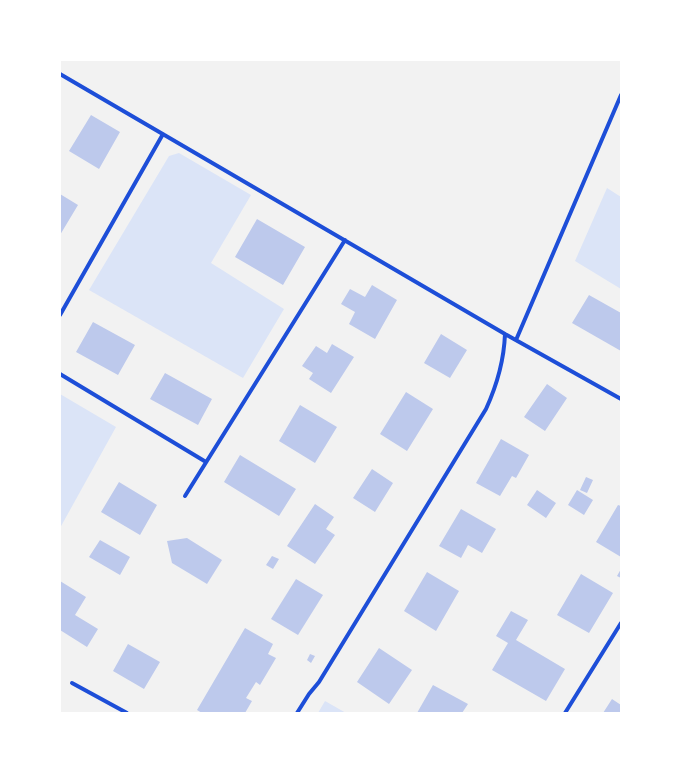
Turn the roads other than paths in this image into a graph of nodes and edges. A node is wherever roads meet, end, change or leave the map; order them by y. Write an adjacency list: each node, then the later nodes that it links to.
1 (60, 74): 3 (street)
2 (621, 95): 7 (street)
3 (163, 134): 4 (street); 5 (street)
4 (345, 240): 6 (street); 10 (street)
5 (60, 315)
6 (505, 334): 7 (street); 15 (street)
7 (516, 340): 9 (street)
8 (60, 374): 10 (street)
9 (621, 399)
10 (206, 462): 11 (street)
11 (185, 496)
12 (621, 623): 16 (street)
13 (72, 682): 14 (street)
14 (127, 713)
15 (297, 713)
16 (565, 713)

